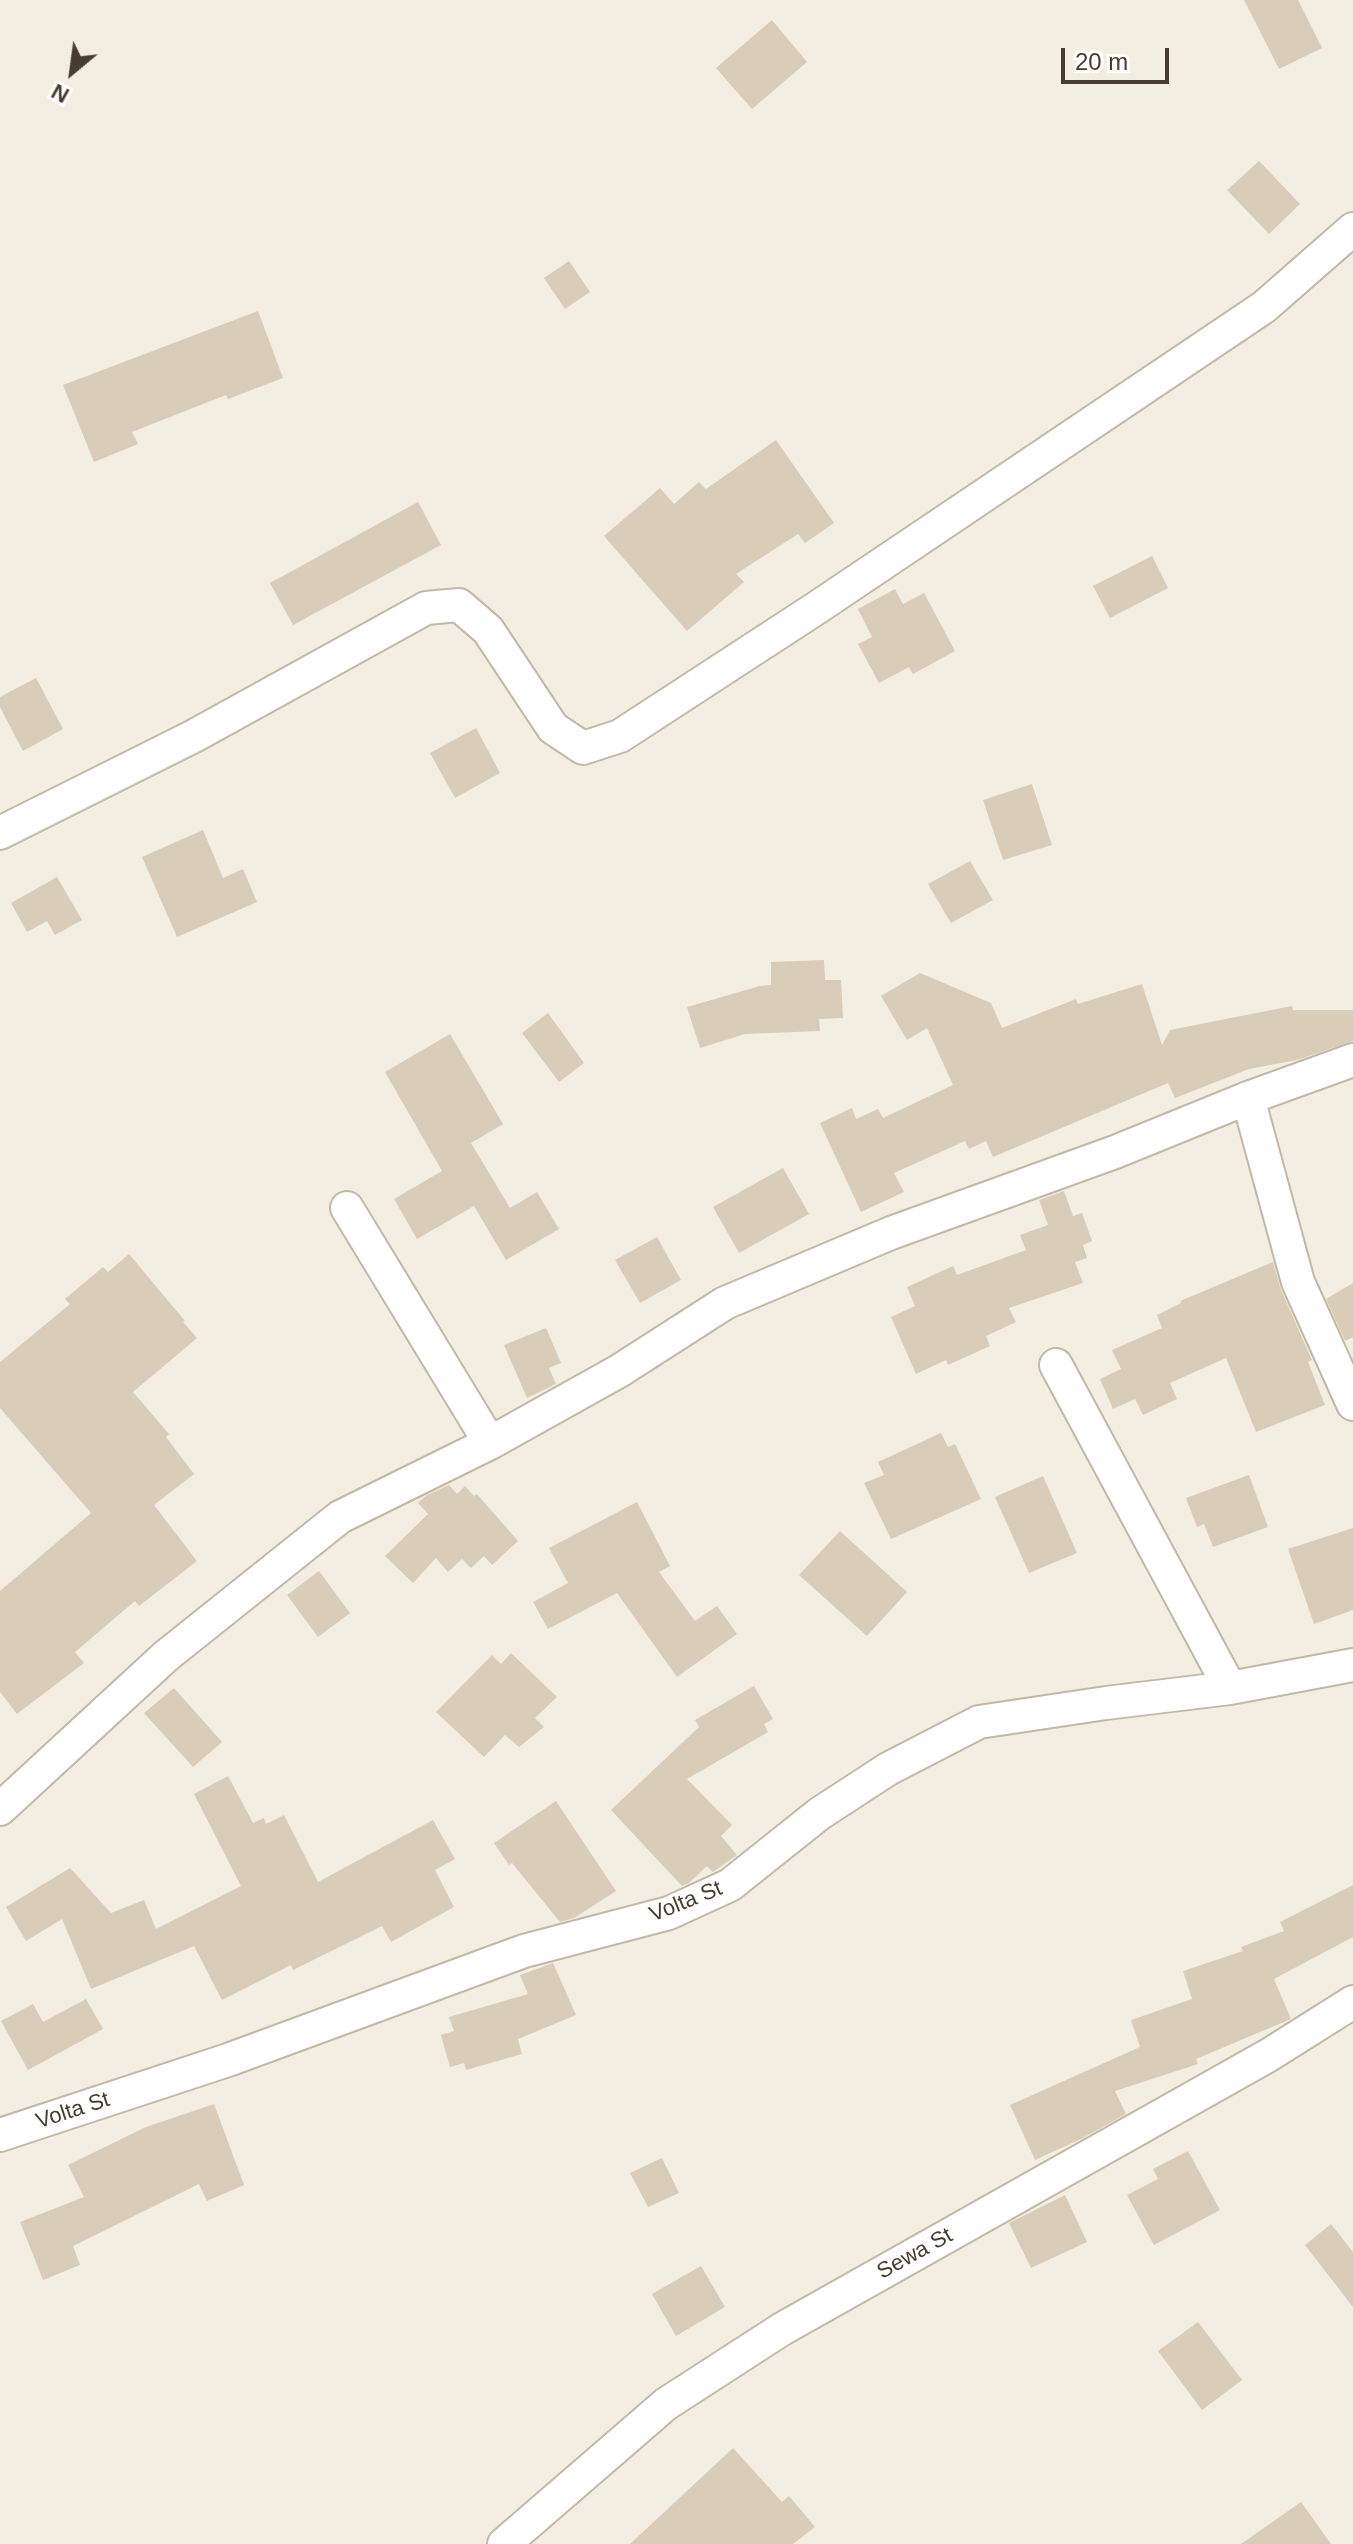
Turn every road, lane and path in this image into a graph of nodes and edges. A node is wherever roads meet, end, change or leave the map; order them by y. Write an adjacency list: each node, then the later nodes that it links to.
1 (1353, 229): 2 (street)
2 (0, 833)
3 (1353, 1060): 4 (street)
4 (1248, 1098): 7 (street); 8 (street)
5 (347, 1208): 8 (street)
6 (1056, 1365): 10 (street)
7 (1353, 1404)
8 (490, 1443): 11 (street)
9 (1353, 1665): 10 (street, Volta St)
10 (1230, 1688): 13 (street, Volta St)
11 (0, 1809)
12 (1353, 2002): 14 (street, Sewa St)
13 (0, 2135)
14 (504, 2544)

